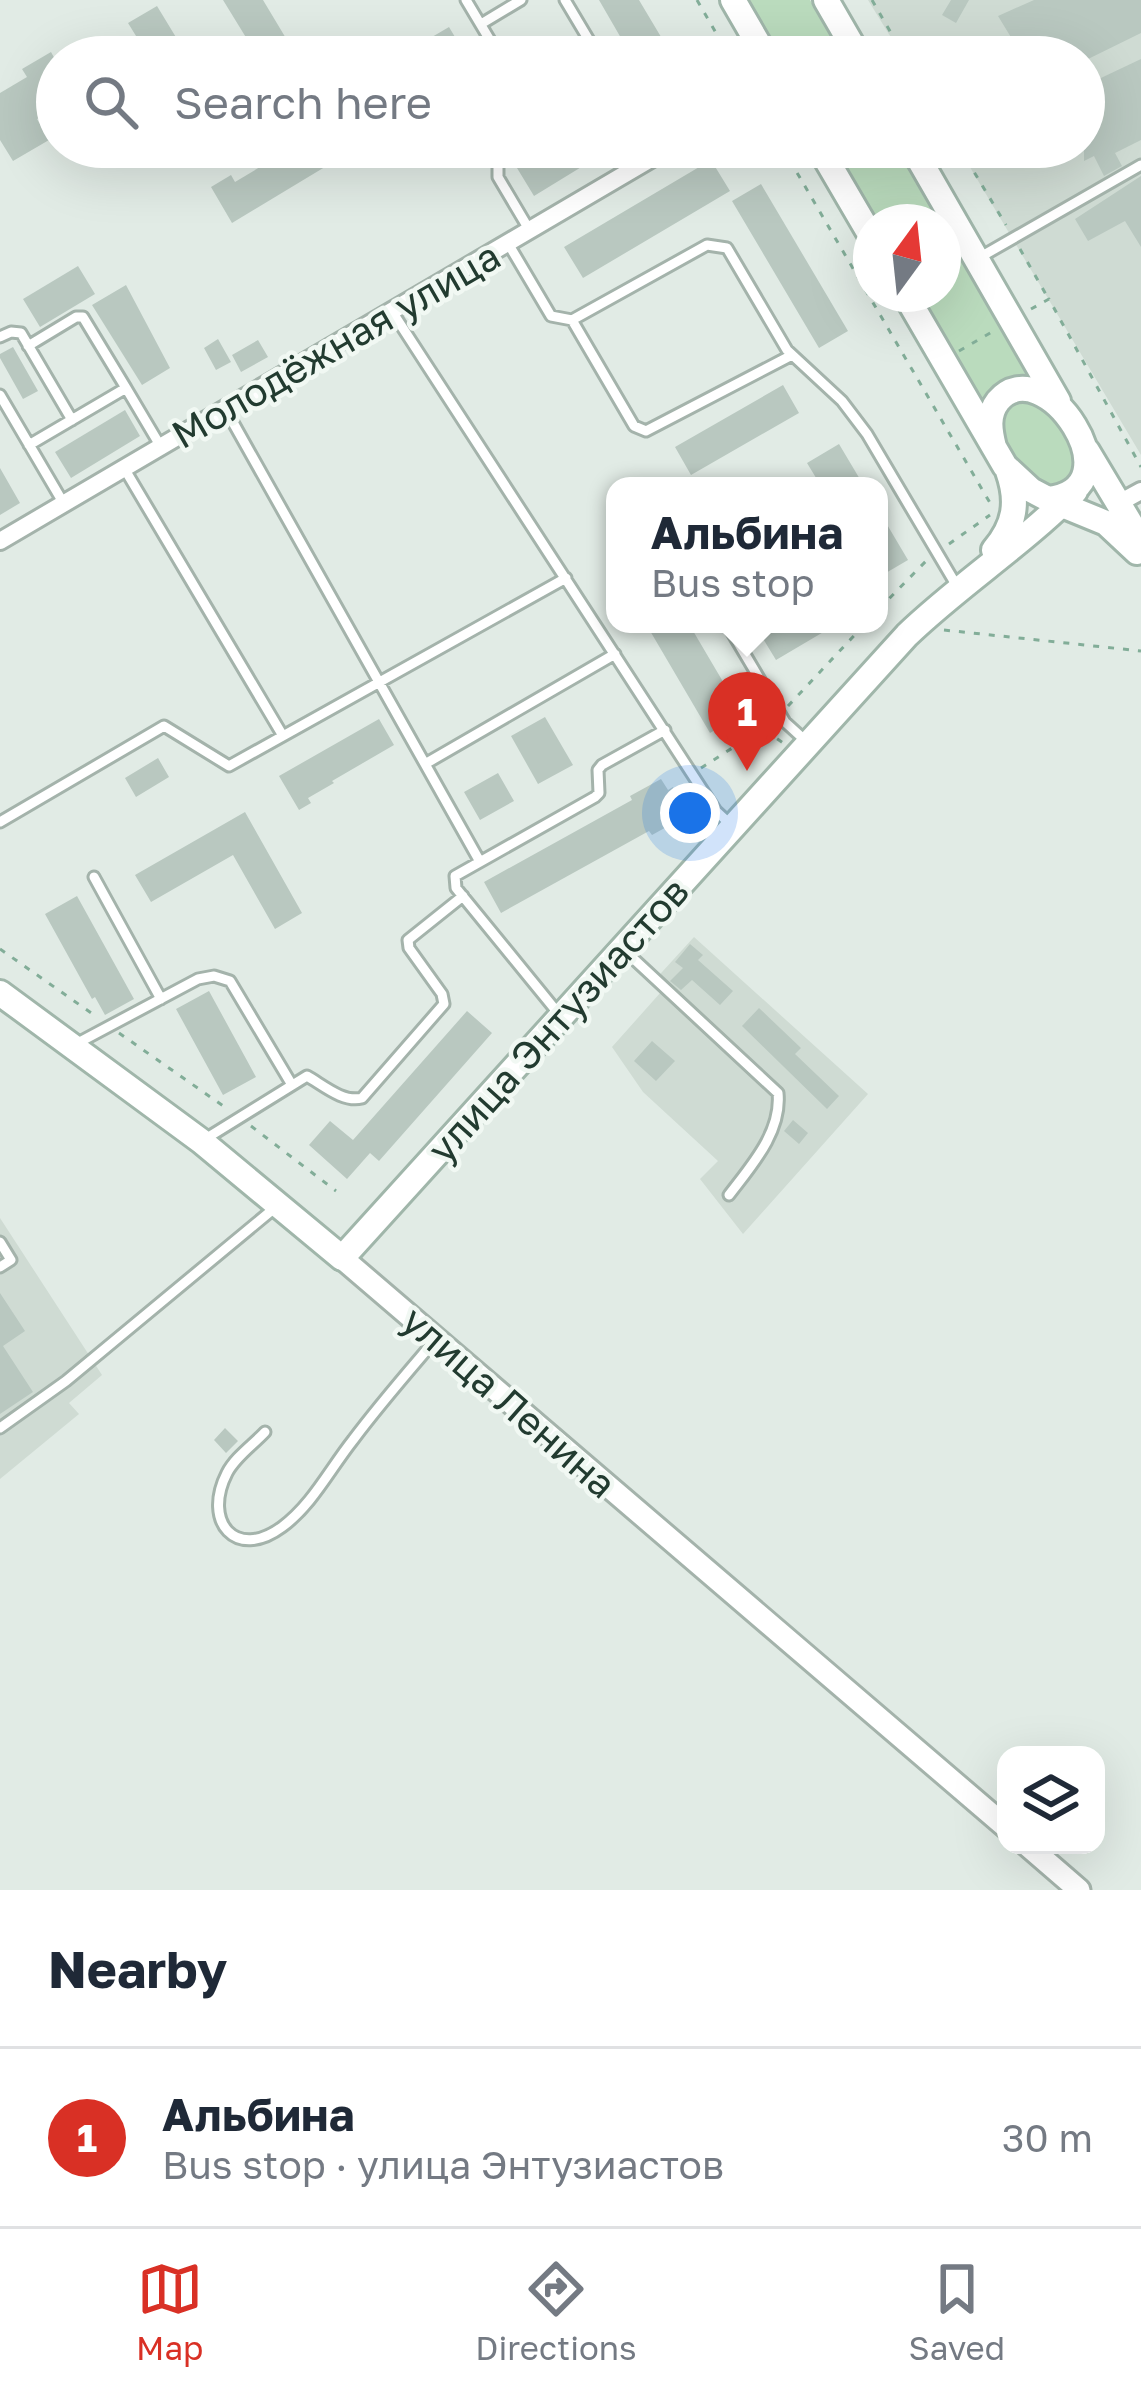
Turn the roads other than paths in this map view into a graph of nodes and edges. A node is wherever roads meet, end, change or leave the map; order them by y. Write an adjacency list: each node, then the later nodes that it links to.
1 (466, 0): 6 (lane)
2 (521, 0): 6 (lane)
3 (565, 0): 8 (lane)
4 (733, 0): 9 (main road)
5 (826, 0): 10 (main road)
6 (481, 24): 7 (lane)
7 (488, 36)
8 (586, 36)
9 (754, 36)
10 (847, 36)
11 (1141, 165): 19 (lane)
12 (498, 168): 17 (lane)
13 (636, 168): 17 (street, Молодёжная улица)
14 (831, 168): 16 (main road)
15 (924, 168): 19 (main road)
16 (853, 205)
17 (531, 232): 18 (street, Молодёжная улица)
18 (509, 245): 21 (street, Молодёжная улица); 22 (lane)
19 (977, 259): 29 (main road)
20 (916, 312): 34 (main road)
21 (393, 313): 28 (street, Молодёжная улица); 43 (lane)
22 (572, 320): 25 (lane); 25 (lane)
23 (0, 337): 24 (lane)
24 (28, 346): 26 (lane); 30 (lane)
25 (792, 355): 44 (lane)
26 (126, 388): 30 (lane); 33 (lane)
27 (0, 395): 32 (lane)
28 (225, 409): 33 (street, Молодёжная улица); 47 (lane)
29 (1063, 409): 31 (main road); 34 (main road)
30 (72, 420): 32 (lane)
31 (1078, 435): 36 (main road); 38 (main road)
32 (29, 445): 37 (lane)
33 (161, 447): 35 (street, Молодёжная улица)
34 (1000, 456): 36 (main road); 44 (main road, улица Энтузиастов)
35 (124, 468): 37 (street, Молодёжная улица); 49 (lane)
36 (1062, 498): 38 (main road); 39 (main road, улица Энтузиастов)
37 (64, 504): 40 (street, Молодёжная улица)
38 (1122, 506): 39 (main road); 41 (main road); 42 (main road)
39 (1035, 530): 44 (main road, улица Энтузиастов)
40 (0, 541)
41 (1141, 542)
42 (1141, 557)
43 (566, 578): 46 (lane); 47 (lane)
44 (966, 582): 50 (main road, улица Энтузиастов)
45 (735, 633): 50 (lane)
46 (615, 654): 48 (lane); 51 (lane)
47 (380, 682): 49 (lane); 51 (lane)
48 (665, 730): 53 (lane); 54 (lane)
49 (283, 736): 52 (lane)
50 (803, 748): 53 (main road, улица Энтузиастов)
51 (425, 764): 54 (lane)
52 (0, 822)
53 (733, 827): 57 (main road, улица Энтузиастов)
54 (479, 860): 56 (lane)
55 (94, 877): 59 (lane)
56 (463, 896): 60 (lane); 62 (lane)
57 (623, 949): 60 (main road, улица Энтузиастов); 64 (lane)
58 (0, 993): 61 (main road, улица Ленина)
59 (161, 999): 61 (lane); 62 (lane)
60 (562, 1017): 67 (main road, улица Энтузиастов)
61 (73, 1046): 63 (main road, улица Ленина)
62 (292, 1085): 63 (lane)
63 (201, 1141): 65 (main road, улица Ленина)
64 (729, 1195)
65 (279, 1204): 67 (main road, улица Ленина); 70 (lane)
66 (0, 1241): 68 (lane)
67 (342, 1258): 69 (street, улица Ленина)
68 (0, 1267)
69 (436, 1339): 71 (lane); 72 (street, улица Ленина)
70 (0, 1428)
71 (266, 1432)
72 (997, 1819)
73 (1037, 1854): 74 (street)
74 (1079, 1890)

